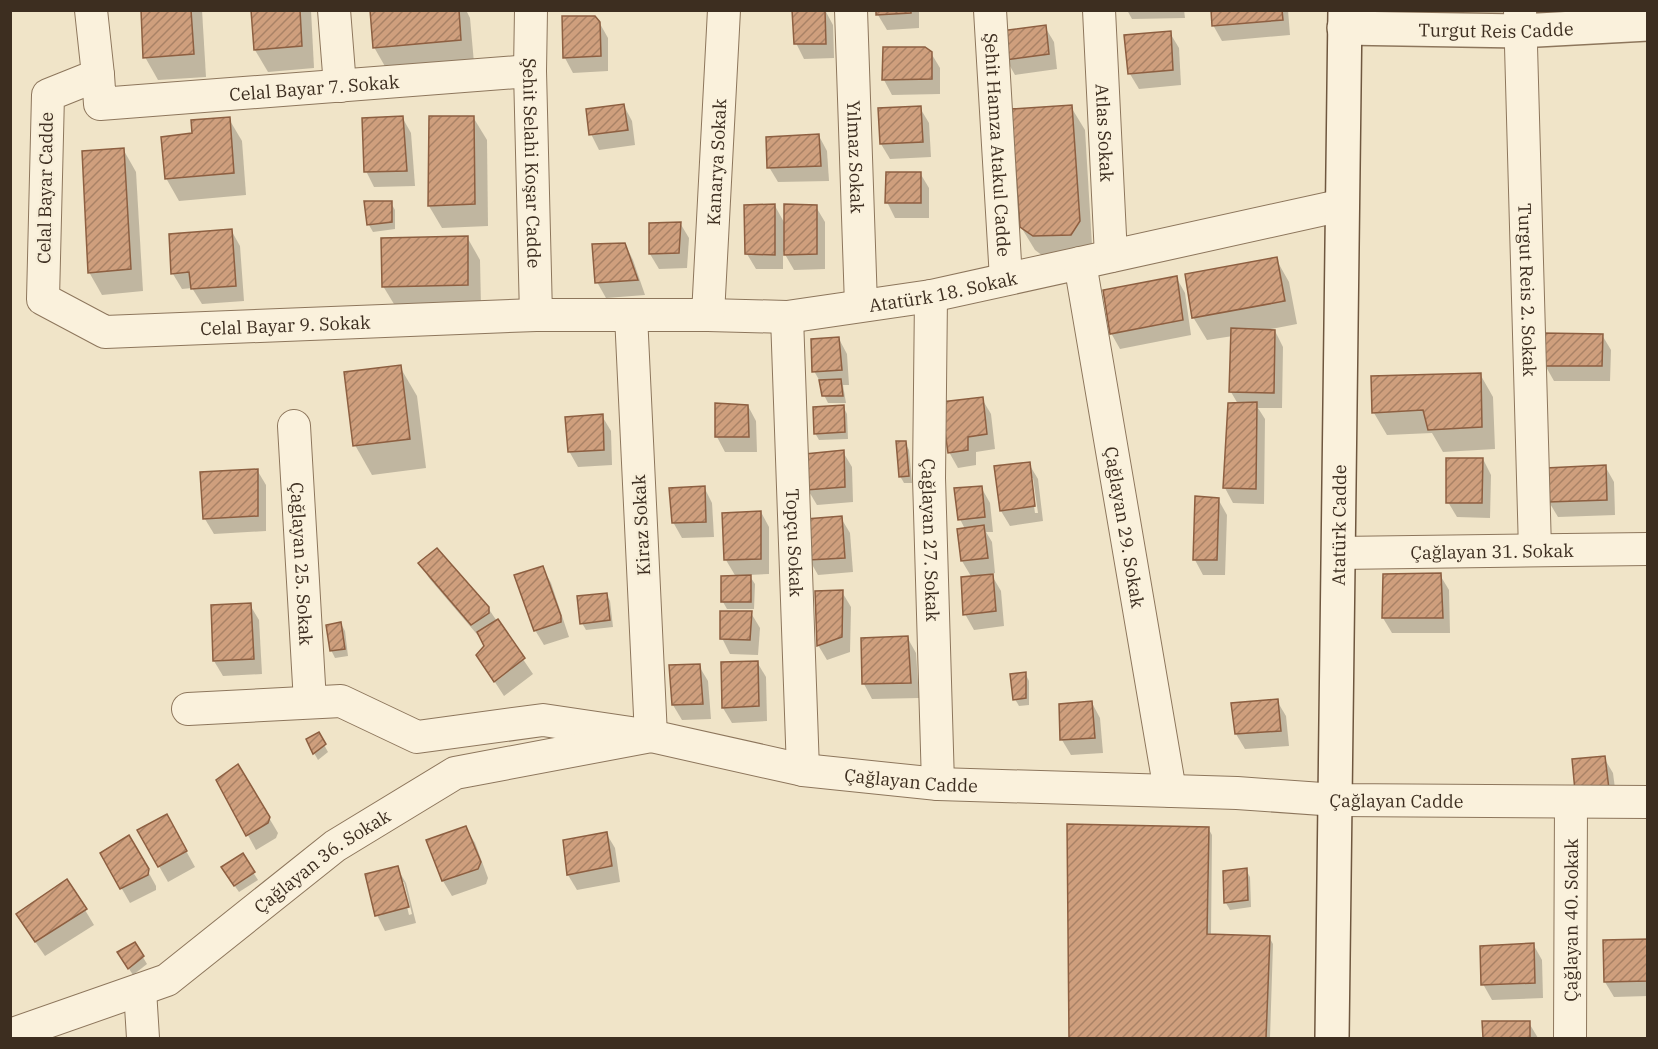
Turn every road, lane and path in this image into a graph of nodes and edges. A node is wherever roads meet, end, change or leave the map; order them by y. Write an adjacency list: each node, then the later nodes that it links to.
1 (91, 10): 13 (street)
2 (334, 10): 12 (street)
3 (531, 10): 11 (street, Şehit Selahi Koşar Cadde)
4 (724, 10): 23 (street, Kanarya Sokak)
5 (851, 10): 20 (street, Yılmaz Sokak)
6 (990, 10): 17 (street, Şehit Hamza Atakul Cadde)
7 (1099, 10): 15 (street, Atlas Sokak)
8 (1345, 19): 9 (main road, Turgut Reis Cadde); 14 (main road, Atatürk Cadde)
9 (1520, 21): 10 (main road, Turgut Reis Cadde); 27 (street, Turgut Reis 2. Sokak)
10 (1647, 24)
11 (530, 71): 12 (street, Celal Bayar 7. Sokak); 21 (street, Şehit Selahi Koşar Cadde)
12 (340, 86): 13 (street, Celal Bayar 7. Sokak)
13 (99, 89): 19 (street, Celal Bayar Cadde)
14 (1343, 205): 15 (street, Atatürk 18. Sokak); 28 (main road, Atatürk Cadde)
15 (1112, 256): 16 (street, Atatürk 18. Sokak)
16 (1080, 263): 17 (street, Atatürk 18. Sokak); 34 (street, Çağlayan 29. Sokak)
17 (1006, 279): 18 (street, Atatürk 18. Sokak)
18 (931, 296): 20 (street, Atatürk 18. Sokak); 33 (street, Çağlayan 27. Sokak)
19 (43, 299): 21 (street, Celal Bayar 9. Sokak)
20 (861, 305): 24 (street, Atatürk 18. Sokak)
21 (537, 315): 22 (street, Atatürk 18. Sokak)
22 (630, 315): 23 (street, Atatürk 18. Sokak); 31 (street, Kiraz Sokak)
23 (708, 315): 24 (street, Atatürk 18. Sokak)
24 (788, 317): 32 (street, Topçu Sokak)
25 (294, 426): 29 (street, Çağlayan 25. Sokak)
26 (1647, 549): 27 (street, Çağlayan 31. Sokak)
27 (1535, 550): 28 (street, Çağlayan 31. Sokak)
28 (1338, 553): 35 (main road, Atatürk Cadde)
29 (310, 702): 30 (street, Çağlayan Cadde); 31 (street, Çağlayan Cadde)
30 (188, 709)
31 (651, 736): 32 (street, Çağlayan Cadde); 38 (street, Çağlayan 36. Sokak)
32 (803, 770): 33 (street, Çağlayan Cadde)
33 (938, 784): 34 (street, Çağlayan Cadde)
34 (1170, 791): 35 (street, Çağlayan Cadde)
35 (1336, 800): 36 (street, Çağlayan Cadde); 41 (main road, Atatürk Cadde)
36 (1571, 802): 37 (street, Çağlayan Cadde); 42 (street, Çağlayan 40. Sokak)
37 (1647, 802)
38 (140, 990): 39 (street, Çağlayan 36. Sokak); 40 (street)
39 (10, 1035)
40 (143, 1038)
41 (1332, 1038)
42 (1570, 1038)

